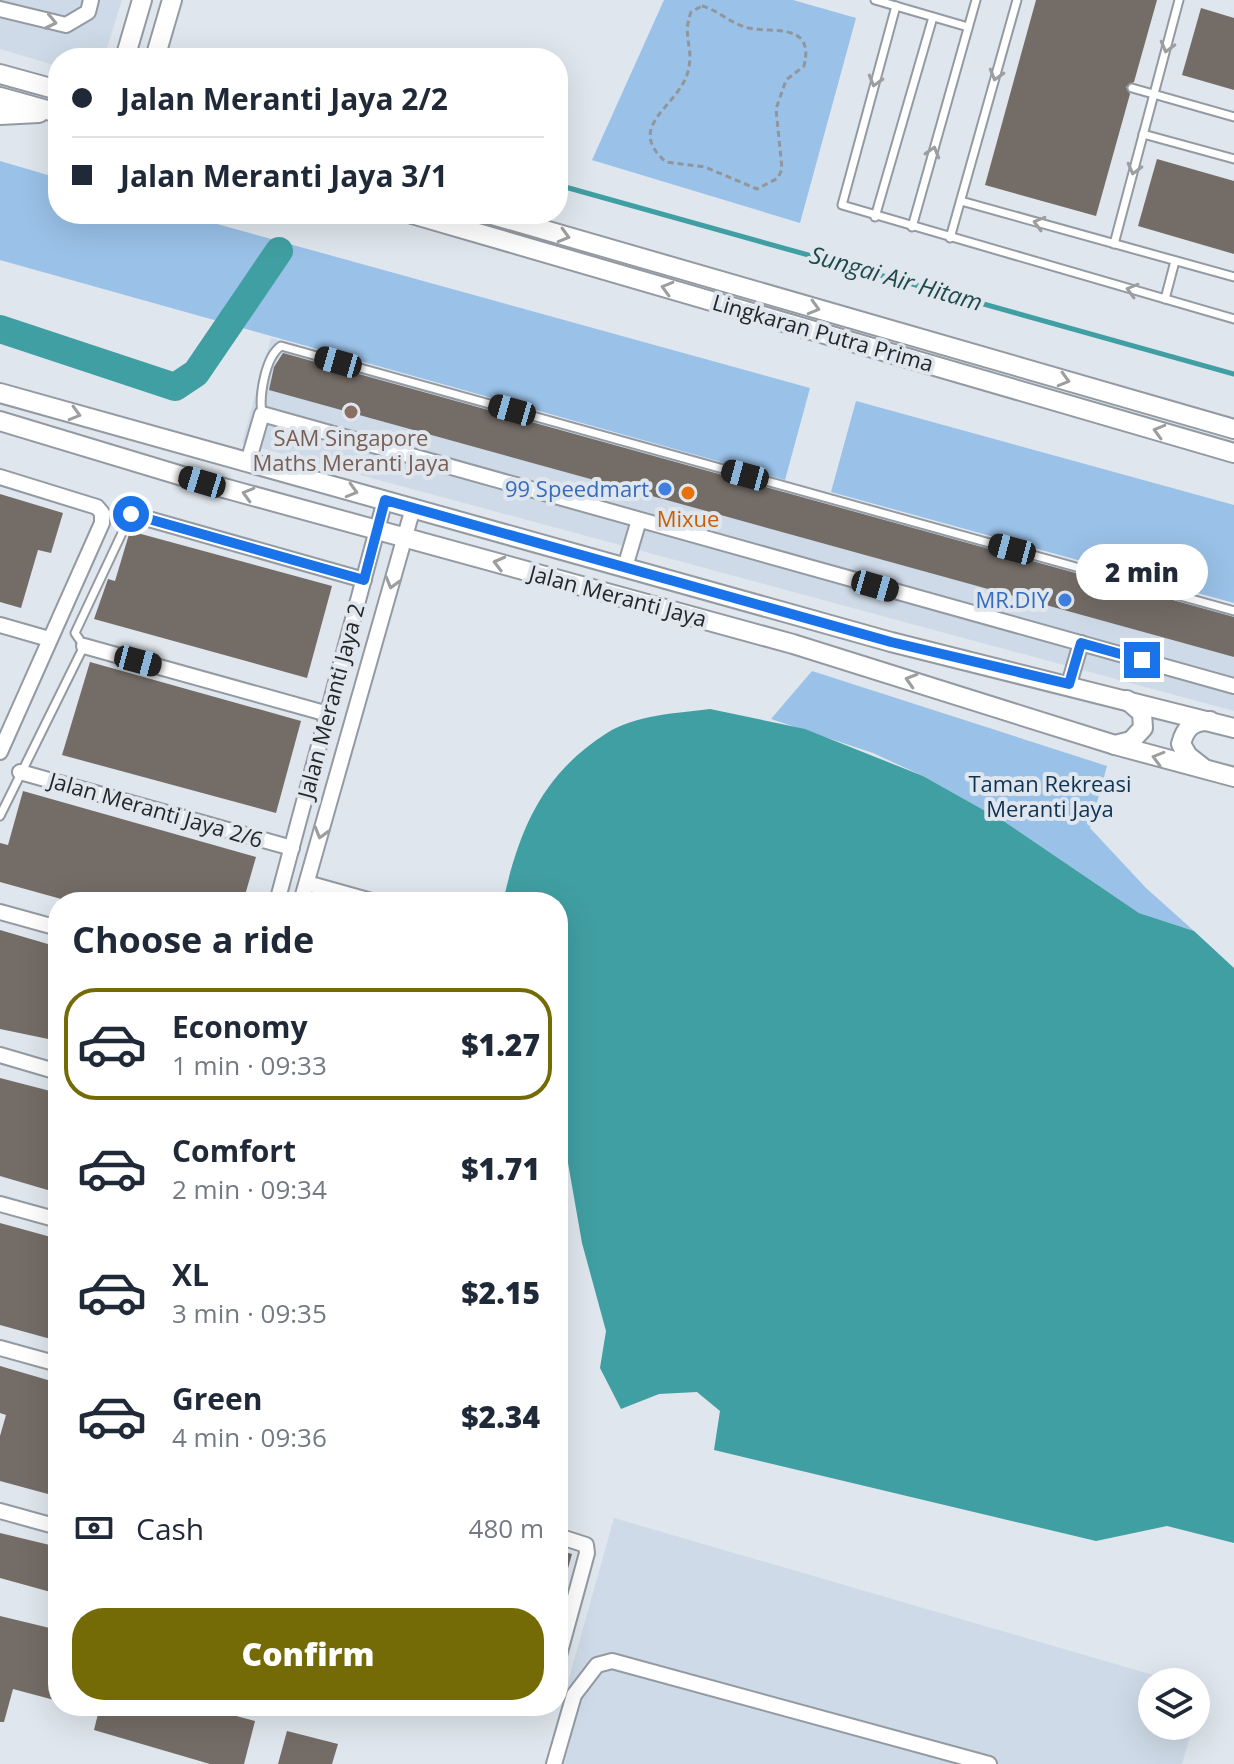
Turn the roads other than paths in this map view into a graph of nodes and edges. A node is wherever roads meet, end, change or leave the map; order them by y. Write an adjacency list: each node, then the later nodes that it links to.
1 (91, 0): 9 (street, one-way to 1)
2 (142, 0): 12 (street)
3 (172, 0): 13 (street)
4 (875, 0): 8 (lane)
5 (976, 0): 11 (lane)
6 (1017, 0): 25 (lane, one-way to 25)
7 (1179, 0): 17 (lane, one-way to 17)
8 (896, 6): 10 (lane); 26 (lane, one-way to 26)
9 (0, 9)
10 (933, 17): 11 (lane); 26 (lane)
11 (968, 27): 29 (lane, one-way to 11)
12 (126, 48)
13 (159, 48)
14 (0, 74): 15 (street)
15 (48, 87)
16 (1132, 88): 17 (lane)
17 (1154, 94): 22 (lane); 23 (lane)
18 (0, 97): 19 (street)
19 (48, 110)
20 (48, 113): 21 (street)
21 (0, 115)
22 (1234, 117)
23 (1143, 134): 24 (lane); 31 (lane, one-way to 31)
24 (1234, 159)
25 (961, 201): 30 (lane); 31 (lane, one-way to 25)
26 (875, 217): 29 (lane)
27 (446, 224): 40 (street, Lingkaran Putra Prima, one-way to 27)
28 (524, 224): 39 (street, Lingkaran Putra Prima, one-way to 39)
29 (912, 227): 30 (lane)
30 (950, 238): 34 (lane, one-way to 30)
31 (1114, 244): 32 (lane)
32 (1175, 261): 33 (lane); 34 (lane)
33 (1234, 277)
34 (1165, 299): 35 (lane)
35 (1234, 319)
36 (0, 393): 41 (street, Jalan Meranti Jaya, one-way to 41)
37 (262, 414): 41 (street); 46 (street); 51 (lane)
38 (0, 421): 47 (street, Jalan Meranti Jaya, one-way to 38)
39 (1234, 429)
40 (1234, 453)
41 (248, 462): 43 (street, Jalan Meranti Jaya, one-way to 43)
42 (0, 477): 53 (street)
43 (385, 500): 44 (street, Jalan Meranti Jaya); 47 (street, Jalan Meranti Jaya 2)
44 (413, 508): 48 (street, Jalan Meranti Jaya 2); 49 (street, Jalan Meranti Jaya)
45 (131, 514): 50 (street); 55 (lane)
46 (639, 520): 49 (street); 54 (street)
47 (377, 530): 48 (street, Jalan Meranti Jaya); 50 (street, Jalan Meranti Jaya 2)
48 (405, 538): 57 (street, Jalan Meranti Jaya 2, one-way to 57); 64 (street, Jalan Meranti Jaya, one-way to 48)
49 (625, 567): 58 (street, Jalan Meranti Jaya)
50 (364, 580): 56 (street, Jalan Meranti Jaya 2)
51 (1234, 611)
52 (0, 625): 53 (street)
53 (49, 639): 65 (street)
54 (1081, 643): 58 (street); 59 (street)
55 (84, 646): 61 (street); 67 (lane)
56 (343, 659): 57 (street); 61 (street, Jalan Meranti Jaya 2)
57 (368, 667): 71 (street, Jalan Meranti Jaya 2, one-way to 71)
58 (1069, 684): 60 (street, Jalan Meranti Jaya)
59 (1234, 686)
60 (1125, 699): 62 (street, Jalan Meranti Jaya); 64 (street)
61 (328, 714): 70 (street, Jalan Meranti Jaya 2)
62 (1215, 722): 63 (street, Jalan Meranti Jaya); 66 (street)
63 (1234, 728)
64 (1115, 745): 66 (street, Jalan Meranti Jaya, one-way to 64)
65 (0, 752)
66 (1208, 771): 68 (street, Jalan Meranti Jaya)
67 (20, 772): 69 (lane); 70 (street, Jalan Meranti Jaya 2/6)
68 (1234, 777)
69 (0, 816)
70 (292, 848): 72 (street, Jalan Meranti Jaya 2)
71 (307, 883): 73 (street, Jalan Meranti Jaya 2); 74 (street)
72 (280, 892)
73 (304, 892)
74 (339, 892)
75 (0, 912): 76 (street)
76 (48, 925)
77 (0, 1055): 78 (street)
78 (48, 1069)
79 (0, 1204): 80 (street)
80 (48, 1217)
81 (0, 1348): 82 (street)
82 (48, 1361)
83 (0, 1511): 84 (street)
84 (48, 1524)
85 (568, 1539): 86 (street)
86 (568, 1622)
87 (568, 1716): 90 (street)
88 (568, 1716): 89 (street)
89 (554, 1764)
90 (989, 1764)

